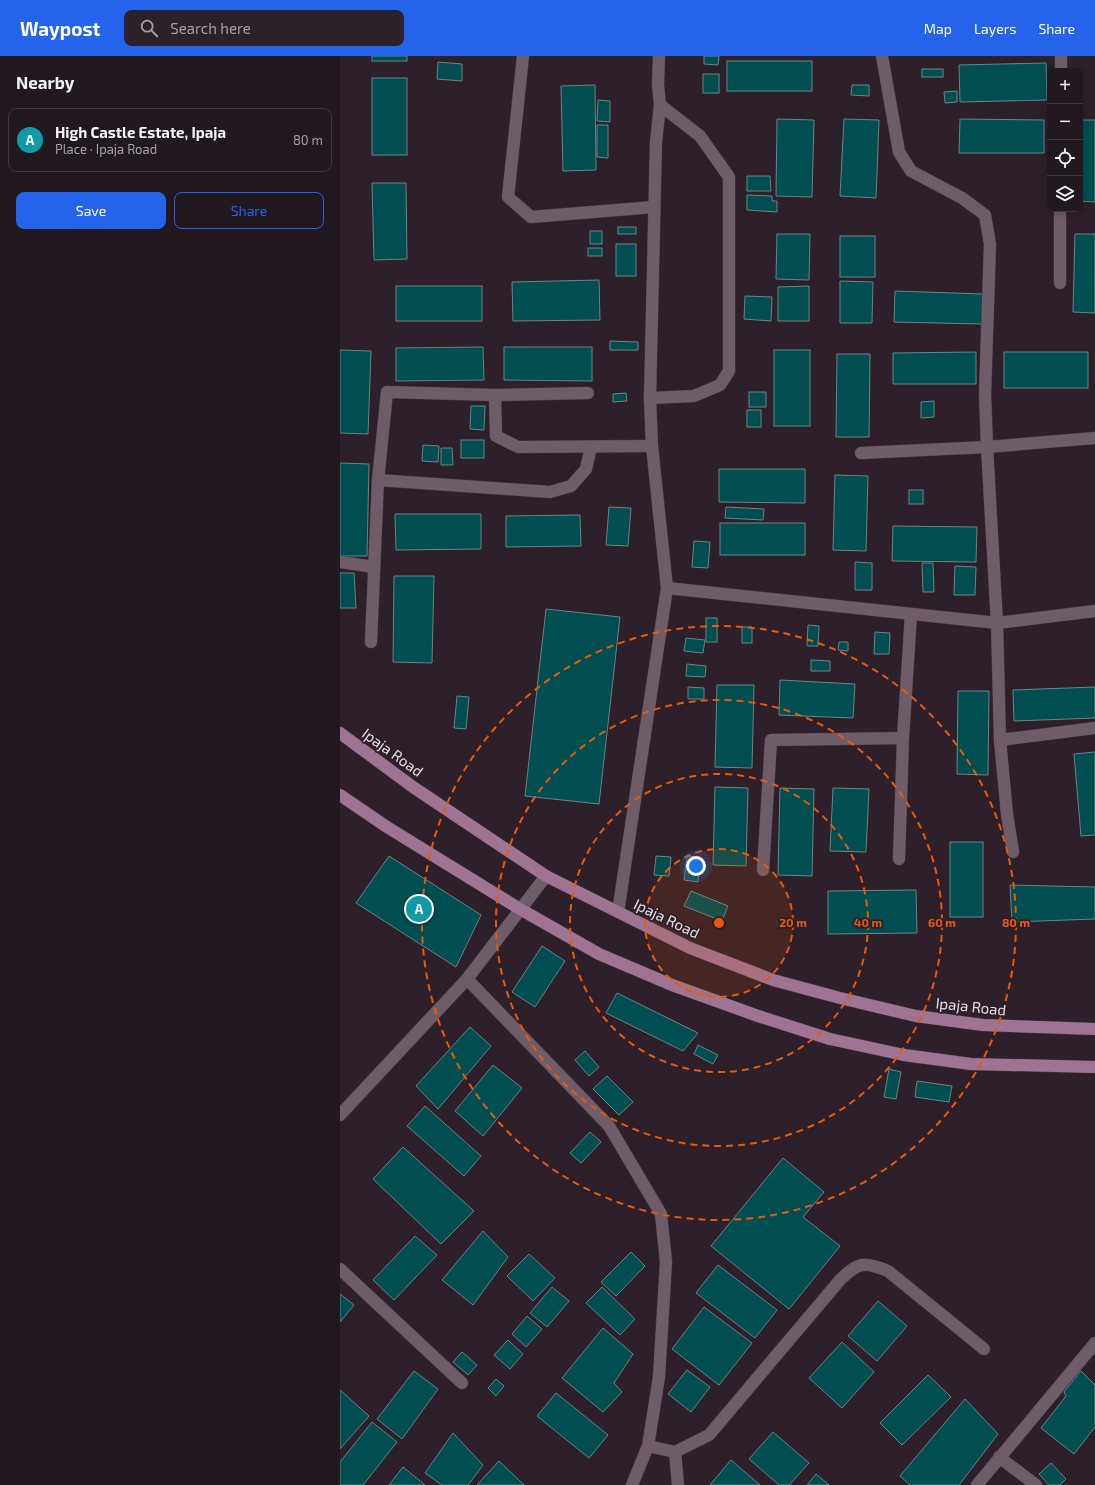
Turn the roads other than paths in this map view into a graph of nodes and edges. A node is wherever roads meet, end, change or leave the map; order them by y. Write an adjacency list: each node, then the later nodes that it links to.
1 (523, 56): 7 (street)
2 (659, 56): 6 (street)
3 (882, 56): 16 (street)
4 (1061, 56): 5 (street)
5 (1061, 68)
6 (660, 105): 7 (street); 12 (street)
7 (654, 207): 12 (street)
8 (1060, 212): 9 (street)
9 (1060, 283)
10 (588, 393): 11 (street)
11 (494, 395): 15 (street); 18 (street)
12 (650, 398): 14 (street)
13 (1095, 438): 16 (street)
14 (652, 446): 15 (street); 21 (street)
15 (591, 447): 18 (street)
16 (987, 447): 17 (street); 24 (street)
17 (861, 453)
18 (378, 480): 20 (street)
19 (340, 562): 20 (street)
20 (374, 567): 25 (street)
21 (667, 588): 23 (street); 36 (street)
22 (1095, 611): 24 (street)
23 (912, 614): 24 (street); 28 (street)
24 (997, 623): 29 (street)
25 (371, 642)
26 (1095, 728): 29 (street)
27 (340, 733): 34 (main road, Ipaja Road)
28 (903, 738): 32 (street); 33 (street)
29 (1000, 740): 31 (street)
30 (340, 795): 35 (main road)
31 (1013, 852)
32 (899, 858)
33 (763, 870)
34 (546, 876): 35 (street); 36 (main road, Ipaja Road)
35 (520, 910): 37 (street); 39 (main road)
36 (618, 912): 38 (main road, Ipaja Road)
37 (467, 979): 40 (street); 45 (street)
38 (1095, 1029)
39 (1095, 1067)
40 (340, 1115)
41 (340, 1269): 44 (street)
42 (1095, 1343): 47 (street)
43 (984, 1349): 46 (street)
44 (462, 1383)
45 (648, 1446): 46 (street); 48 (street)
46 (675, 1452): 49 (street)
47 (1000, 1457): 50 (street); 51 (street)
48 (632, 1485)
49 (678, 1485)
50 (977, 1485)
51 (1036, 1485)

